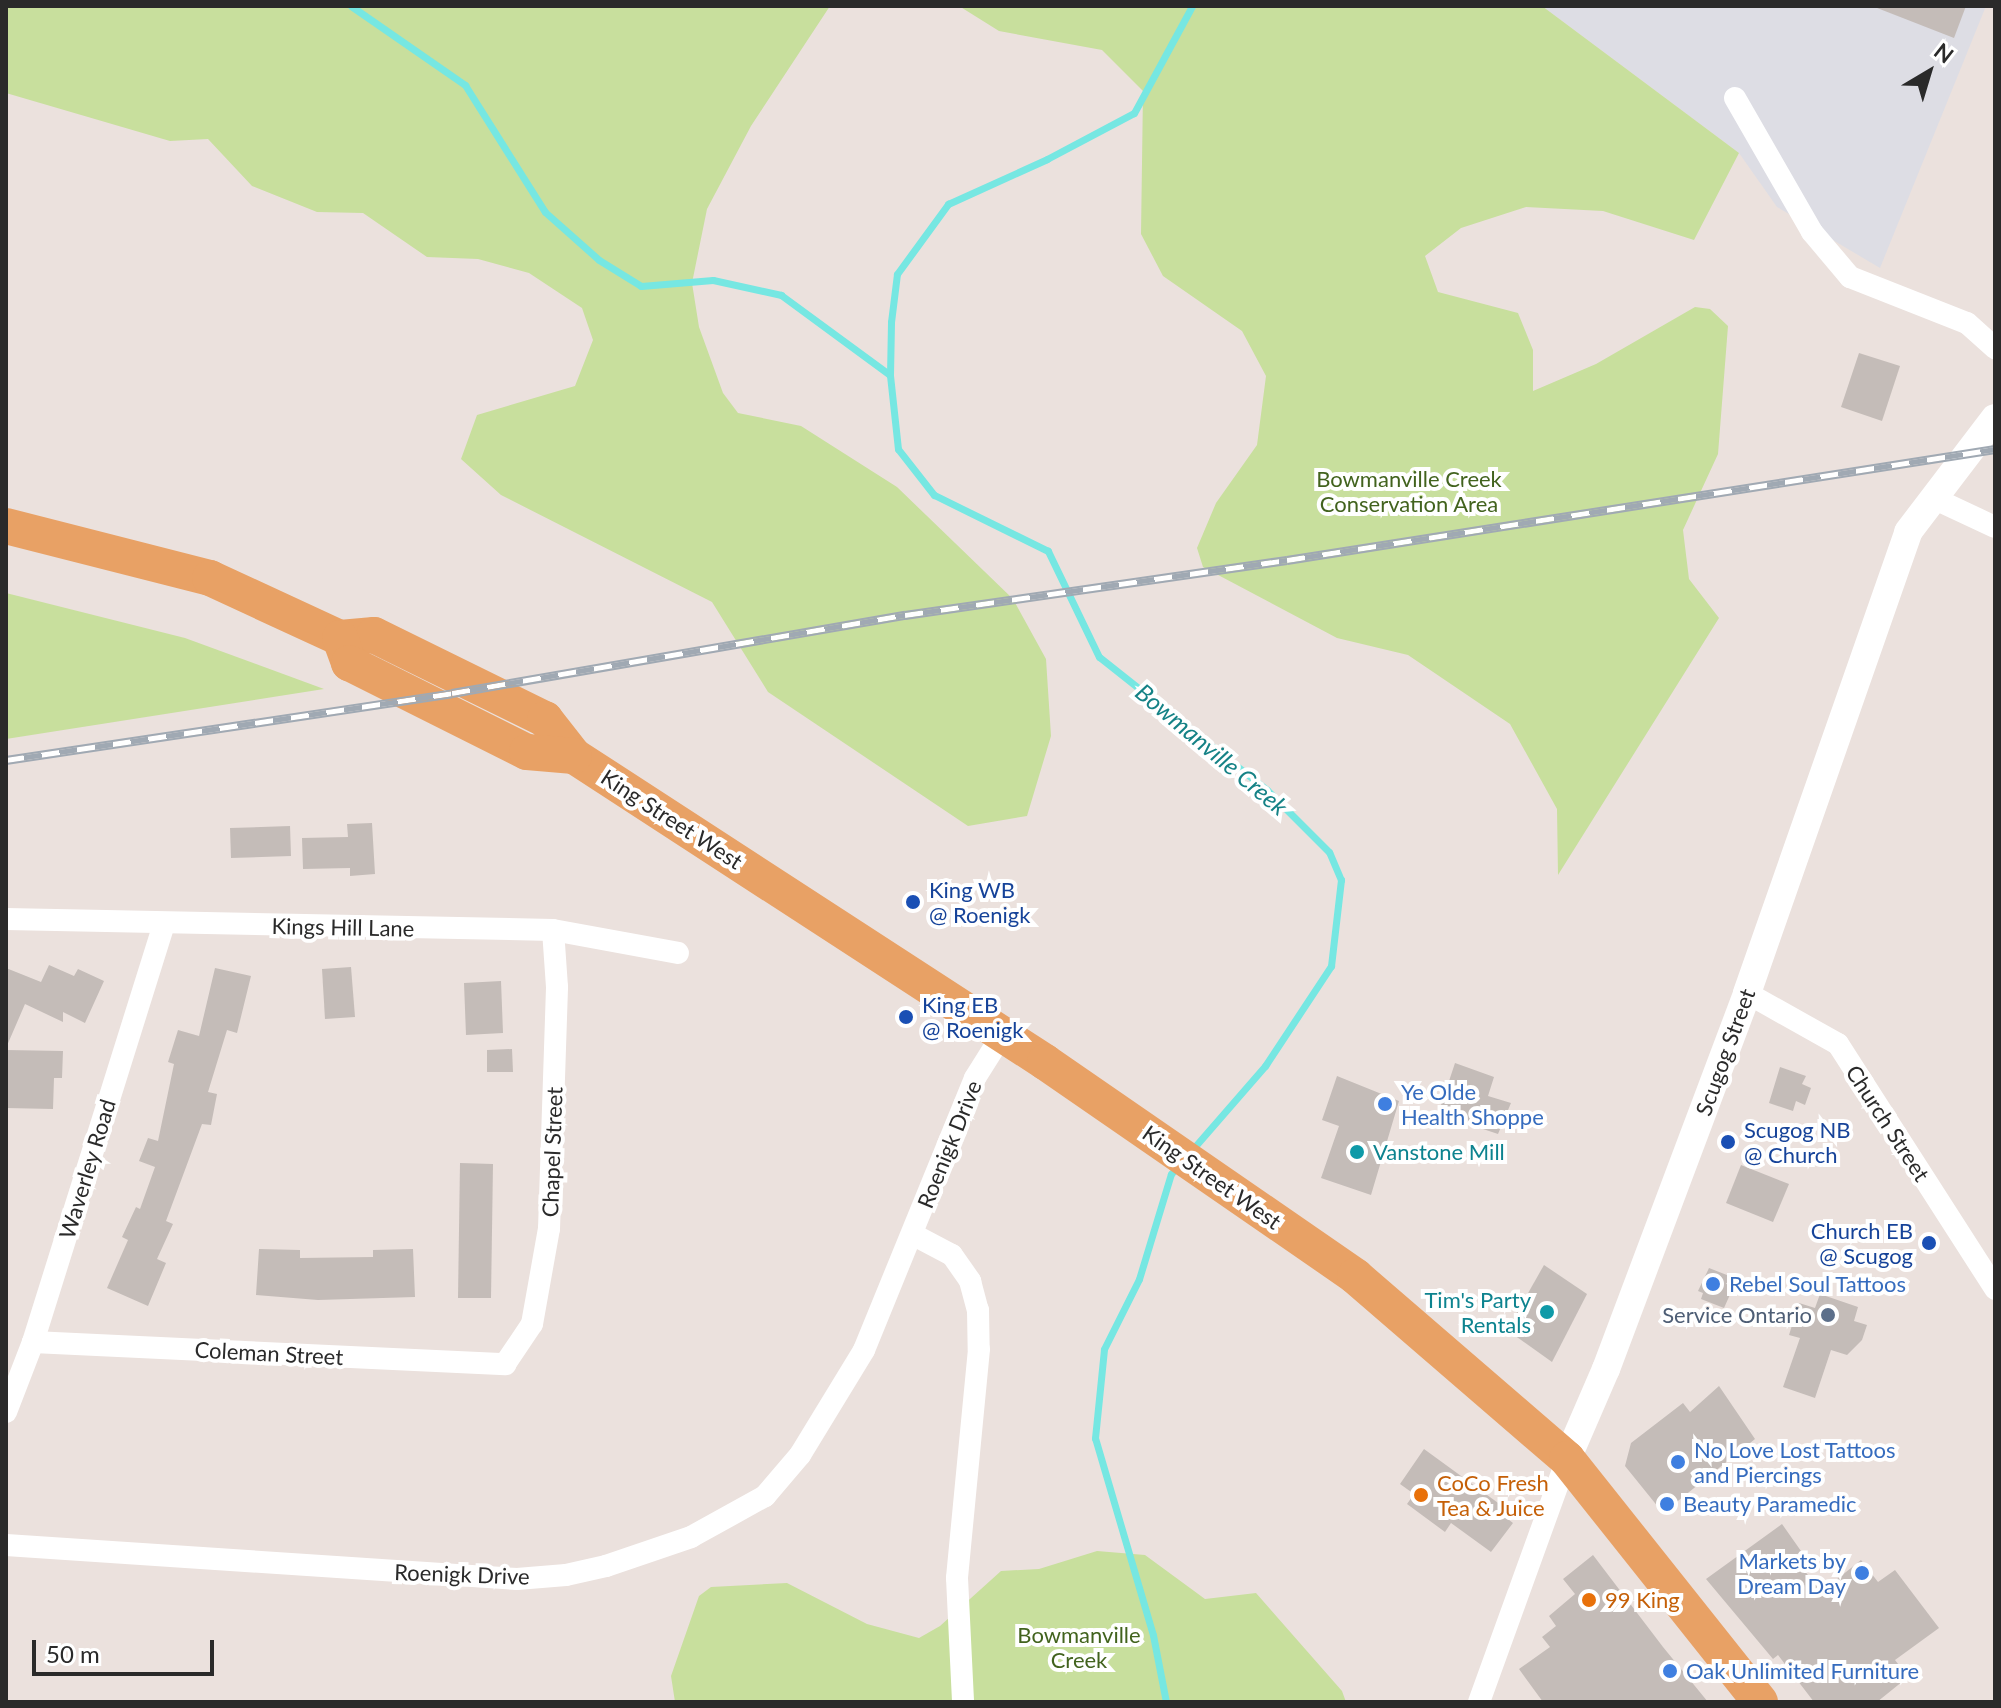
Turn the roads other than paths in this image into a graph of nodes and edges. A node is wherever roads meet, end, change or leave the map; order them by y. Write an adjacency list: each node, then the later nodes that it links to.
1 (1735, 98): 2 (street)
2 (1995, 348)
3 (1995, 418): 4 (street, Scugog Street)
4 (1933, 498): 6 (street); 11 (street, Scugog Street)
5 (6, 526): 12 (main road, King Street West)
6 (1995, 527)
7 (6, 919): 8 (street, Kings Hill Lane)
8 (164, 924): 9 (street, Kings Hill Lane); 15 (street, Waverley Road)
9 (553, 930): 10 (street, Kings Hill Lane); 16 (street, Chapel Street)
10 (678, 953)
11 (1747, 993): 14 (street, Church Street); 18 (street, Scugog Street)
12 (1002, 1035): 13 (street, Roenigk Drive); 18 (main road, King Street West)
13 (912, 1234): 19 (street, Roenigk Drive); 20 (street)
14 (1995, 1289)
15 (33, 1342): 16 (street, Coleman Street); 17 (street, Waverley Road)
16 (505, 1364)
17 (6, 1412)
18 (1567, 1459): 21 (street, Scugog Street); 22 (main road, King Street West)
19 (6, 1545)
20 (963, 1702)
21 (1479, 1702)
22 (1760, 1702)

